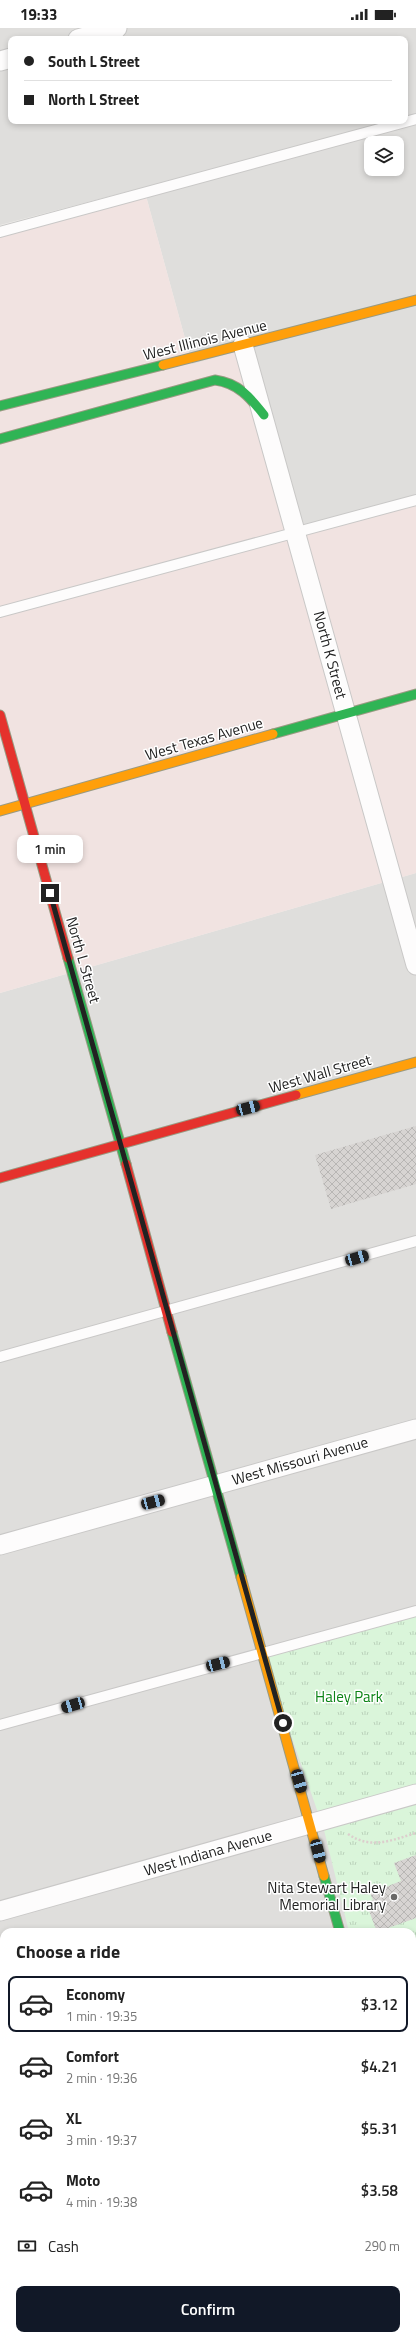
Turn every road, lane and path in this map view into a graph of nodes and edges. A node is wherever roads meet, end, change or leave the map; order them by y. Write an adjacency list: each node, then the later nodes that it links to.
1 (108, 29): 2 (street)
2 (87, 36)
3 (394, 124): 4 (lane)
4 (0, 232)
5 (416, 300): 6 (street, West Illinois Avenue)
6 (243, 345): 7 (street, West Illinois Avenue); 8 (street, North K Street)
7 (0, 406)
8 (264, 415): 9 (street); 11 (street, North K Street)
9 (0, 439)
10 (416, 500): 11 (lane)
11 (296, 531): 12 (lane); 14 (street, North K Street)
12 (0, 612)
13 (416, 694): 14 (street, West Texas Avenue)
14 (346, 713): 16 (street, West Texas Avenue); 18 (street, North K Street)
15 (0, 715): 16 (street, North L Street)
16 (25, 804): 17 (street, West Texas Avenue); 20 (street, North L Street)
17 (0, 811)
18 (416, 965)
19 (416, 1062): 20 (street, West Wall Street)
20 (120, 1144): 21 (street, West Wall Street); 23 (street, North L Street)
21 (0, 1178)
22 (416, 1241): 23 (lane)
23 (166, 1310): 24 (lane); 26 (street, North L Street)
24 (0, 1356)
25 (416, 1429): 26 (street, West Missouri Avenue)
26 (214, 1485): 27 (street, West Missouri Avenue); 29 (street, North L Street)
27 (0, 1545)
28 (416, 1611): 29 (lane)
29 (262, 1652): 30 (lane); 32 (street, North L Street)
30 (0, 1725)
31 (416, 1794): 32 (street, West Indiana Avenue)
32 (311, 1824): 35 (street, West Indiana Avenue); 36 (street, North L Street)
33 (342, 1834): 34 (path)
34 (416, 1834)
35 (0, 1911)
36 (339, 1928)

